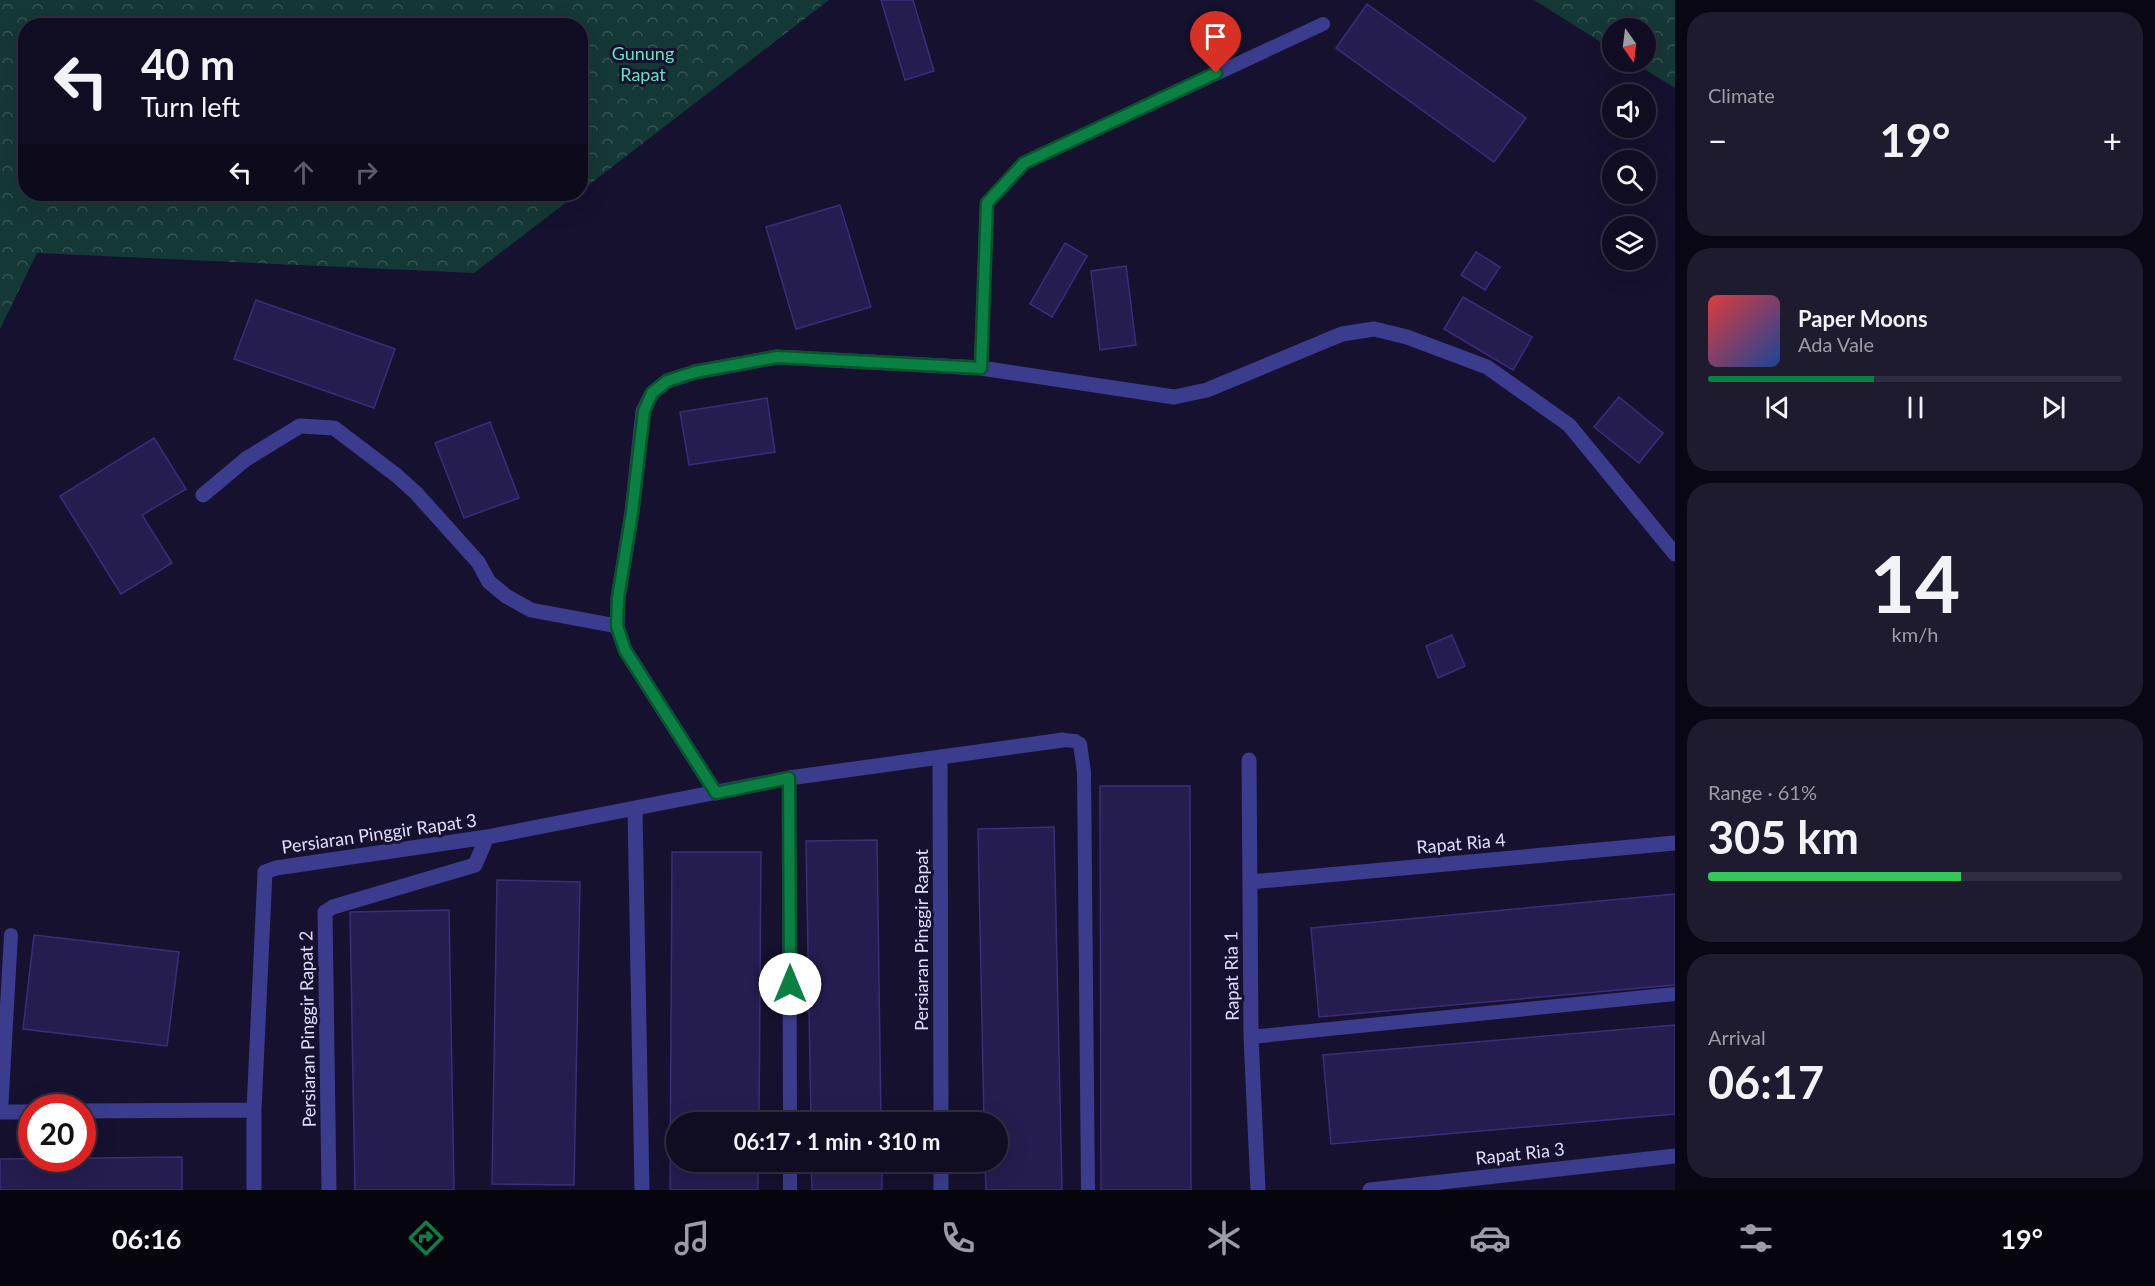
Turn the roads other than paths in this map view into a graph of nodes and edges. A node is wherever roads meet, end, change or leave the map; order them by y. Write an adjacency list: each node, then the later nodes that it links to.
1 (1323, 24): 2 (lane)
2 (981, 368): 4 (street); 5 (street)
3 (203, 495): 5 (street)
4 (1675, 554)
5 (617, 626): 10 (street)
6 (1063, 740): 7 (street, Persiaran Pinggir Rapat 3); 32 (lane)
7 (940, 757): 9 (street, Persiaran Pinggir Rapat 3); 23 (street, Persiaran Pinggir Rapat)
8 (1249, 760): 14 (street, Rapat Ria 1)
9 (789, 778): 10 (street, Persiaran Pinggir Rapat 3); 22 (lane)
10 (716, 793): 11 (street, Persiaran Pinggir Rapat 3)
11 (634, 809): 12 (street, Persiaran Pinggir Rapat 3); 29 (street)
12 (487, 837): 18 (street, Persiaran Pinggir Rapat 3); 28 (street, Persiaran Pinggir Rapat 2)
13 (1675, 843): 14 (street, Rapat Ria 4)
14 (1250, 882): 17 (street, Rapat Ria 1)
15 (11, 935): 20 (lane)
16 (1675, 994): 17 (lane)
17 (1251, 1037): 33 (street, Rapat Ria 1)
18 (254, 1110): 19 (street); 27 (street, Persiaran Pinggir Rapat 3)
19 (96, 1111)
20 (0, 1112): 21 (street)
21 (18, 1112)
22 (790, 1112)
23 (941, 1112)
24 (1675, 1156): 34 (street, Rapat Ria 3)
25 (790, 1172): 30 (lane)
26 (941, 1172): 31 (street)
27 (255, 1190)
28 (328, 1190)
29 (642, 1190)
30 (790, 1190)
31 (941, 1190)
32 (1088, 1190)
33 (1258, 1190)
34 (1370, 1190)

